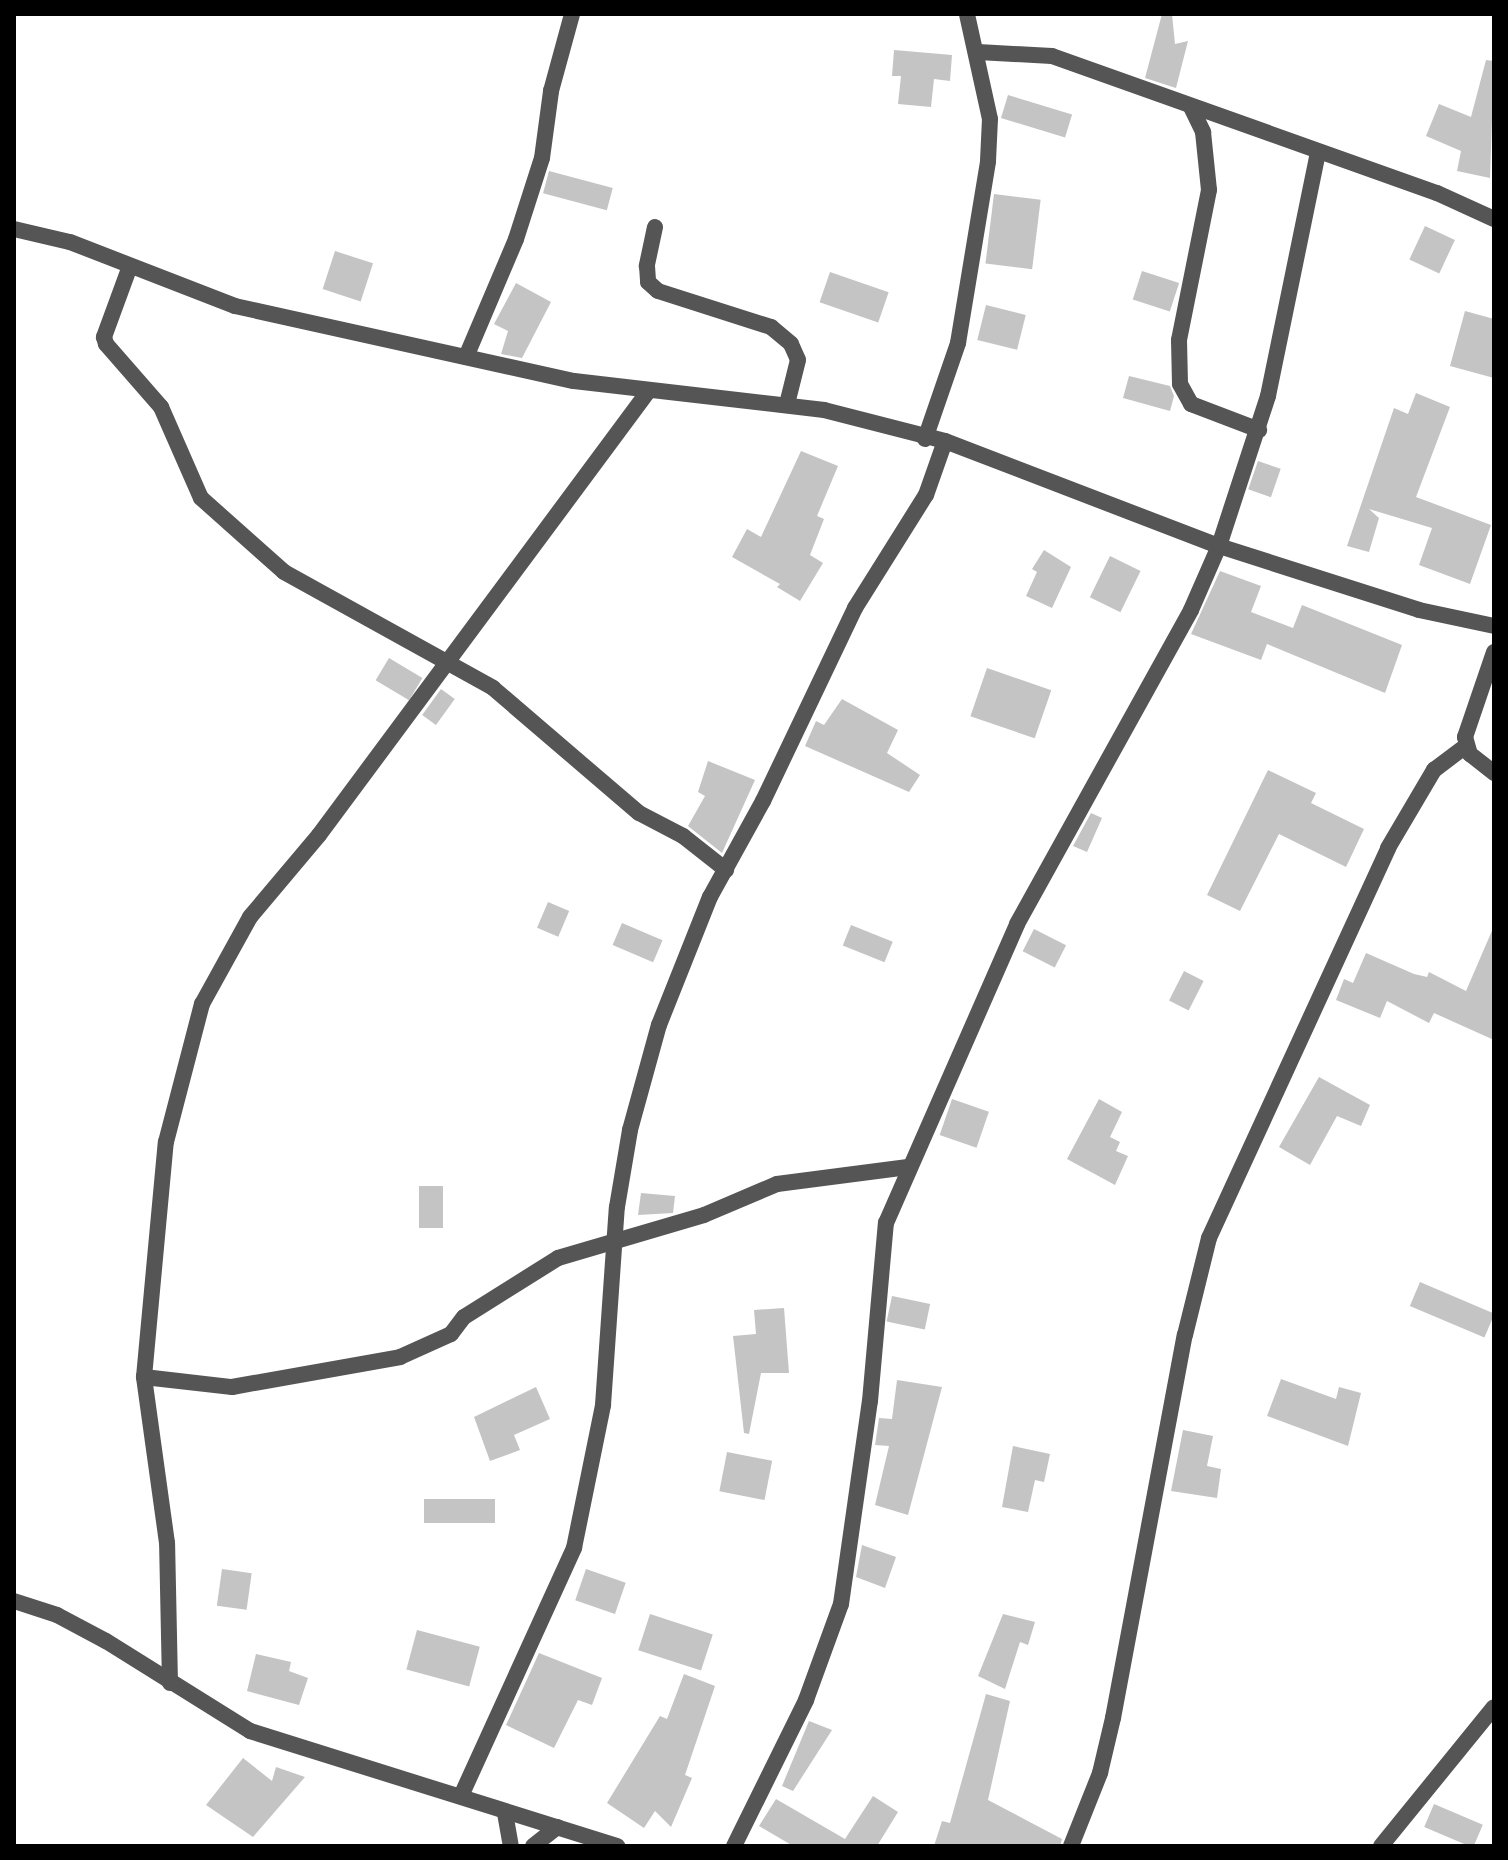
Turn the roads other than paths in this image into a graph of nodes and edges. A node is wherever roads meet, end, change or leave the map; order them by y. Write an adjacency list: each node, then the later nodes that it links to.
1 (572, 14): 10 (street)
2 (967, 14): 3 (street)
3 (978, 52): 4 (street); 14 (street)
4 (1191, 107): 5 (street); 13 (street)
5 (1318, 152): 6 (street); 13 (street)
6 (1494, 219)
7 (655, 227): 12 (street)
8 (14, 229): 9 (street)
9 (130, 266): 10 (street); 19 (street)
10 (466, 357): 11 (street)
11 (647, 393): 12 (street); 19 (street)
12 (787, 404): 14 (street)
13 (1259, 430): 16 (street)
14 (925, 439): 15 (street)
15 (945, 441): 16 (street); 22 (street)
16 (1219, 546): 17 (street); 23 (street)
17 (1494, 626)
18 (1494, 652): 20 (street)
19 (446, 660): 22 (street); 25 (street)
20 (1466, 746): 21 (street); 37 (street)
21 (1494, 773)
22 (726, 870): 24 (street)
23 (908, 1167): 24 (street); 36 (street)
24 (615, 1241): 25 (street); 30 (street)
25 (144, 1377): 27 (street)
26 (14, 1601): 27 (street)
27 (170, 1683): 30 (street)
28 (1494, 1695): 29 (street)
29 (1489, 1712): 38 (street)
30 (461, 1796): 31 (street)
31 (505, 1813): 32 (street); 33 (street)
32 (557, 1827): 34 (street); 35 (street)
33 (511, 1846)
34 (533, 1846)
35 (617, 1846)
36 (734, 1846)
37 (1071, 1846)
38 (1381, 1846)

